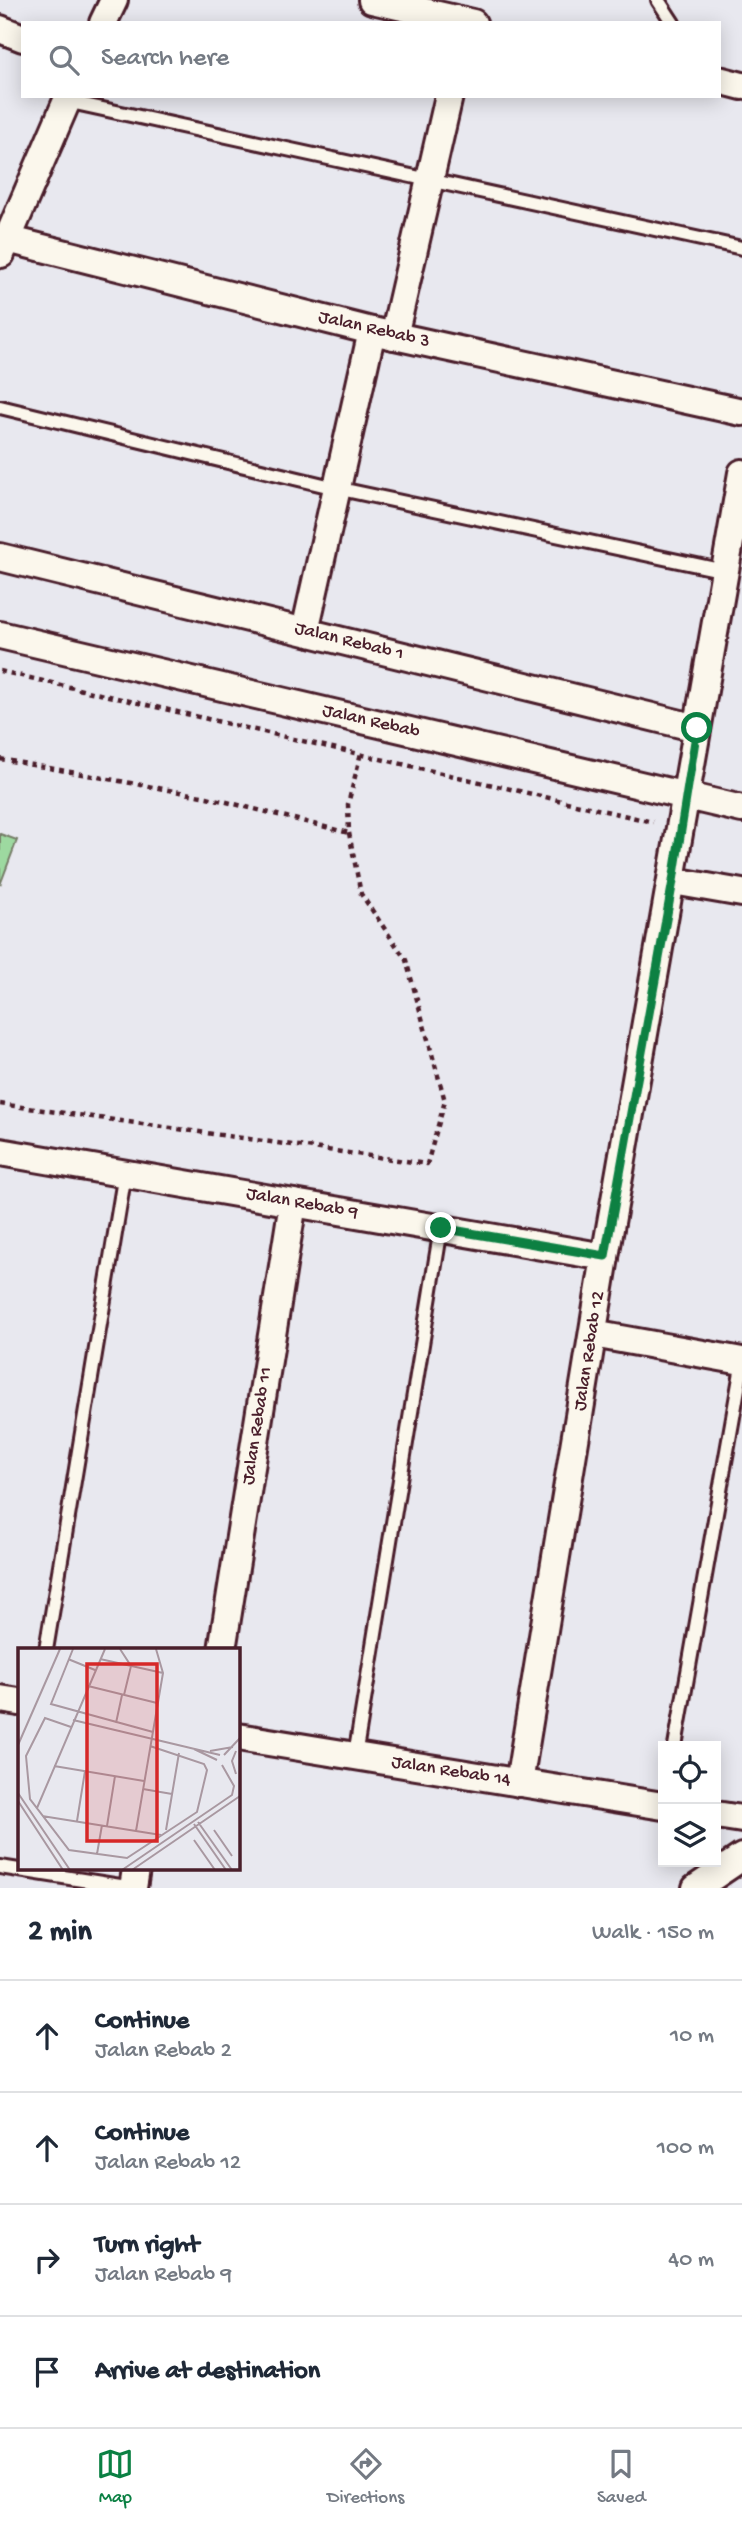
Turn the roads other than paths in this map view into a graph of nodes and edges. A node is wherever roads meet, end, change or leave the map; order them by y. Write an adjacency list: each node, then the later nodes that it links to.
1 (114, 0): 5 (street)
2 (372, 0): 4 (street)
3 (658, 0): 6 (lane)
4 (465, 17)
5 (104, 21)
6 (672, 21)
7 (0, 29): 8 (street)
8 (21, 37)
9 (721, 81): 10 (street)
10 (742, 86)
11 (449, 98): 13 (street)
12 (67, 99): 13 (lane); 14 (street)
13 (430, 179): 15 (lane); 16 (street)
14 (4, 247): 16 (street, Jalan Rebab 3)
15 (742, 248)
16 (383, 333): 18 (street, Jalan Rebab 3); 20 (street)
17 (0, 407): 20 (lane)
18 (742, 412)
19 (742, 473): 22 (street, Jalan Rebab 12)
20 (336, 488): 22 (lane); 23 (street)
21 (0, 557): 23 (street, Jalan Rebab 1)
22 (725, 571): 25 (street, Jalan Rebab 12)
23 (305, 631): 25 (street, Jalan Rebab 1)
24 (0, 635): 26 (street, Jalan Rebab)
25 (697, 728): 26 (street, Jalan Rebab 12)
26 (686, 796): 27 (street, Jalan Rebab); 28 (street, Jalan Rebab 12)
27 (742, 809)
28 (673, 881): 29 (street); 34 (street, Jalan Rebab 12)
29 (742, 893)
30 (0, 1152): 31 (street, Jalan Rebab 9)
31 (125, 1173): 32 (street, Jalan Rebab 9); 37 (lane)
32 (293, 1202): 33 (street, Jalan Rebab 9); 38 (street, Jalan Rebab 11)
33 (441, 1228): 34 (street, Jalan Rebab 9); 43 (lane)
34 (605, 1256): 35 (street, Jalan Rebab 12)
35 (593, 1334): 36 (street); 44 (street, Jalan Rebab 12)
36 (742, 1364): 42 (lane)
37 (46, 1648)
38 (222, 1648)
39 (0, 1699): 40 (street)
40 (18, 1702)
41 (240, 1737): 43 (street, Jalan Rebab 14)
42 (676, 1741)
43 (355, 1756): 44 (street, Jalan Rebab 14)
44 (519, 1783): 45 (street, Jalan Rebab 14)
45 (658, 1805)
46 (721, 1816): 47 (street)
47 (742, 1819)
48 (742, 1857): 54 (street)
49 (0, 1867): 50 (lane)
50 (18, 1870)
51 (19, 1870): 53 (lane)
52 (136, 1870): 53 (street)
53 (133, 1888)
54 (696, 1888)

